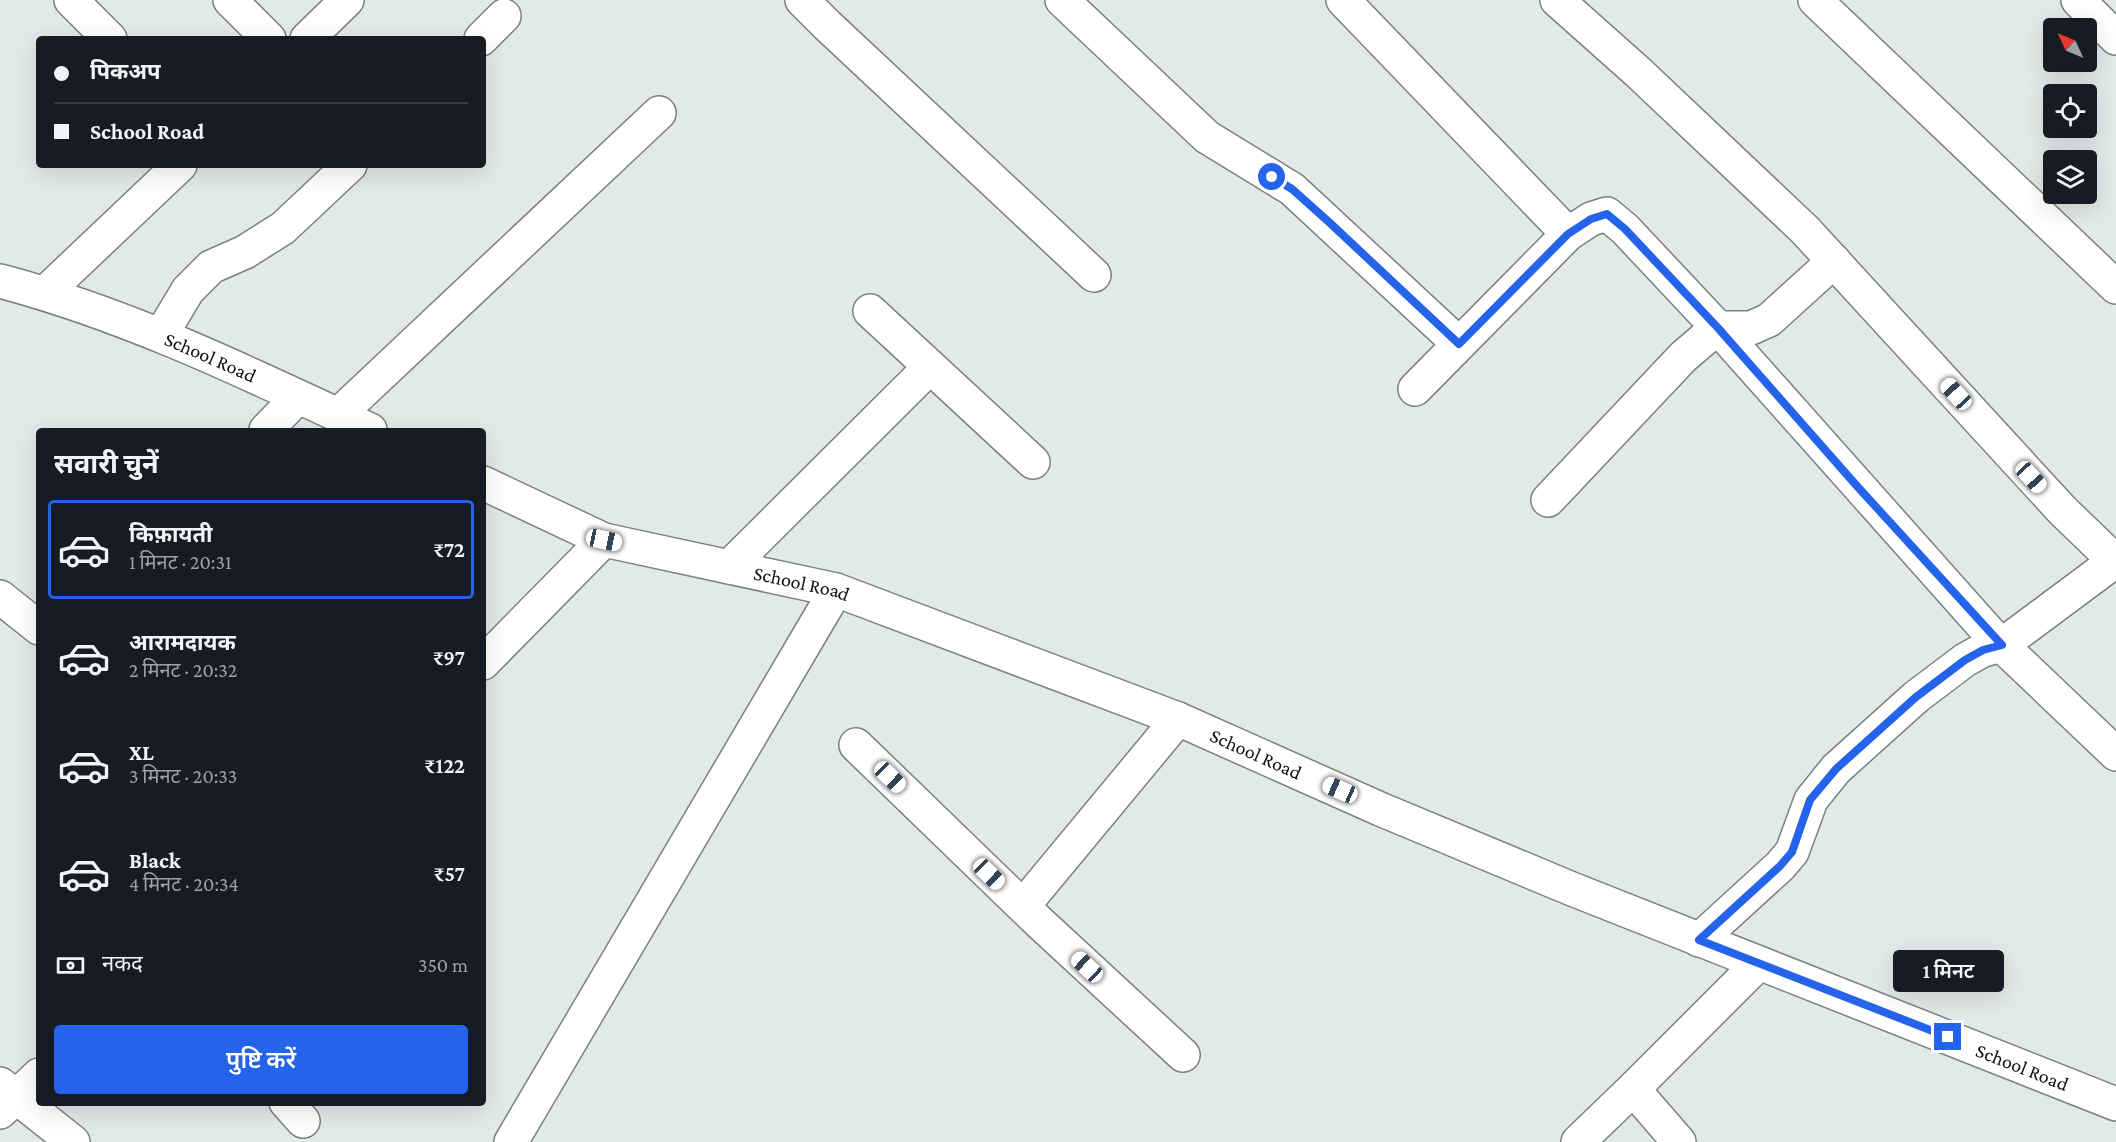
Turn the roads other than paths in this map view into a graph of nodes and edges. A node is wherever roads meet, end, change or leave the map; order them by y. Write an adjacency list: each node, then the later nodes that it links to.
1 (71, 0): 11 (street)
2 (230, 0): 12 (street)
3 (346, 0): 13 (street)
4 (802, 0): 21 (street)
5 (1062, 0): 28 (street)
6 (1344, 0): 19 (street)
7 (1557, 0): 20 (street)
8 (1815, 0): 23 (street)
9 (2078, 0): 15 (street)
10 (504, 16): 14 (street)
11 (107, 36)
12 (266, 36)
13 (310, 36)
14 (484, 36)
15 (2116, 38)
16 (659, 113): 32 (street)
17 (177, 168): 24 (street)
18 (347, 168): 27 (street)
19 (1568, 234): 26 (street); 28 (street)
20 (1834, 261): 26 (street); 39 (street)
21 (1094, 274)
22 (0, 281): 24 (street, School Road)
23 (2116, 287)
24 (45, 293): 27 (street, School Road)
25 (870, 311): 29 (street)
26 (1718, 328): 37 (street); 44 (street)
27 (161, 335): 31 (street, School Road)
28 (1459, 344): 30 (street)
29 (930, 367): 35 (street); 40 (street)
30 (1415, 389)
31 (298, 397): 32 (street, School Road); 33 (street)
32 (338, 415): 34 (street, School Road)
33 (268, 428)
34 (366, 428)
35 (1033, 462)
36 (486, 484): 38 (street, School Road)
37 (1548, 500)
38 (604, 540): 40 (street, School Road); 45 (street)
39 (2115, 561): 44 (street)
40 (729, 567): 41 (street, School Road)
41 (836, 590): 46 (street, School Road); 57 (street)
42 (0, 597): 43 (street)
43 (36, 625)
44 (2002, 645): 48 (street); 50 (street)
45 (486, 660)
46 (1178, 719): 49 (street); 50 (street, School Road)
47 (856, 745): 49 (street)
48 (2116, 754)
49 (1023, 906): 52 (street)
50 (1699, 940): 51 (street, School Road)
51 (1759, 963): 53 (street); 55 (street, School Road)
52 (1183, 1055)
53 (1634, 1089): 58 (street); 59 (street)
54 (14, 1092): 56 (street)
55 (2116, 1104)
56 (74, 1142)
57 (511, 1142)
58 (1578, 1142)
59 (1679, 1142)

